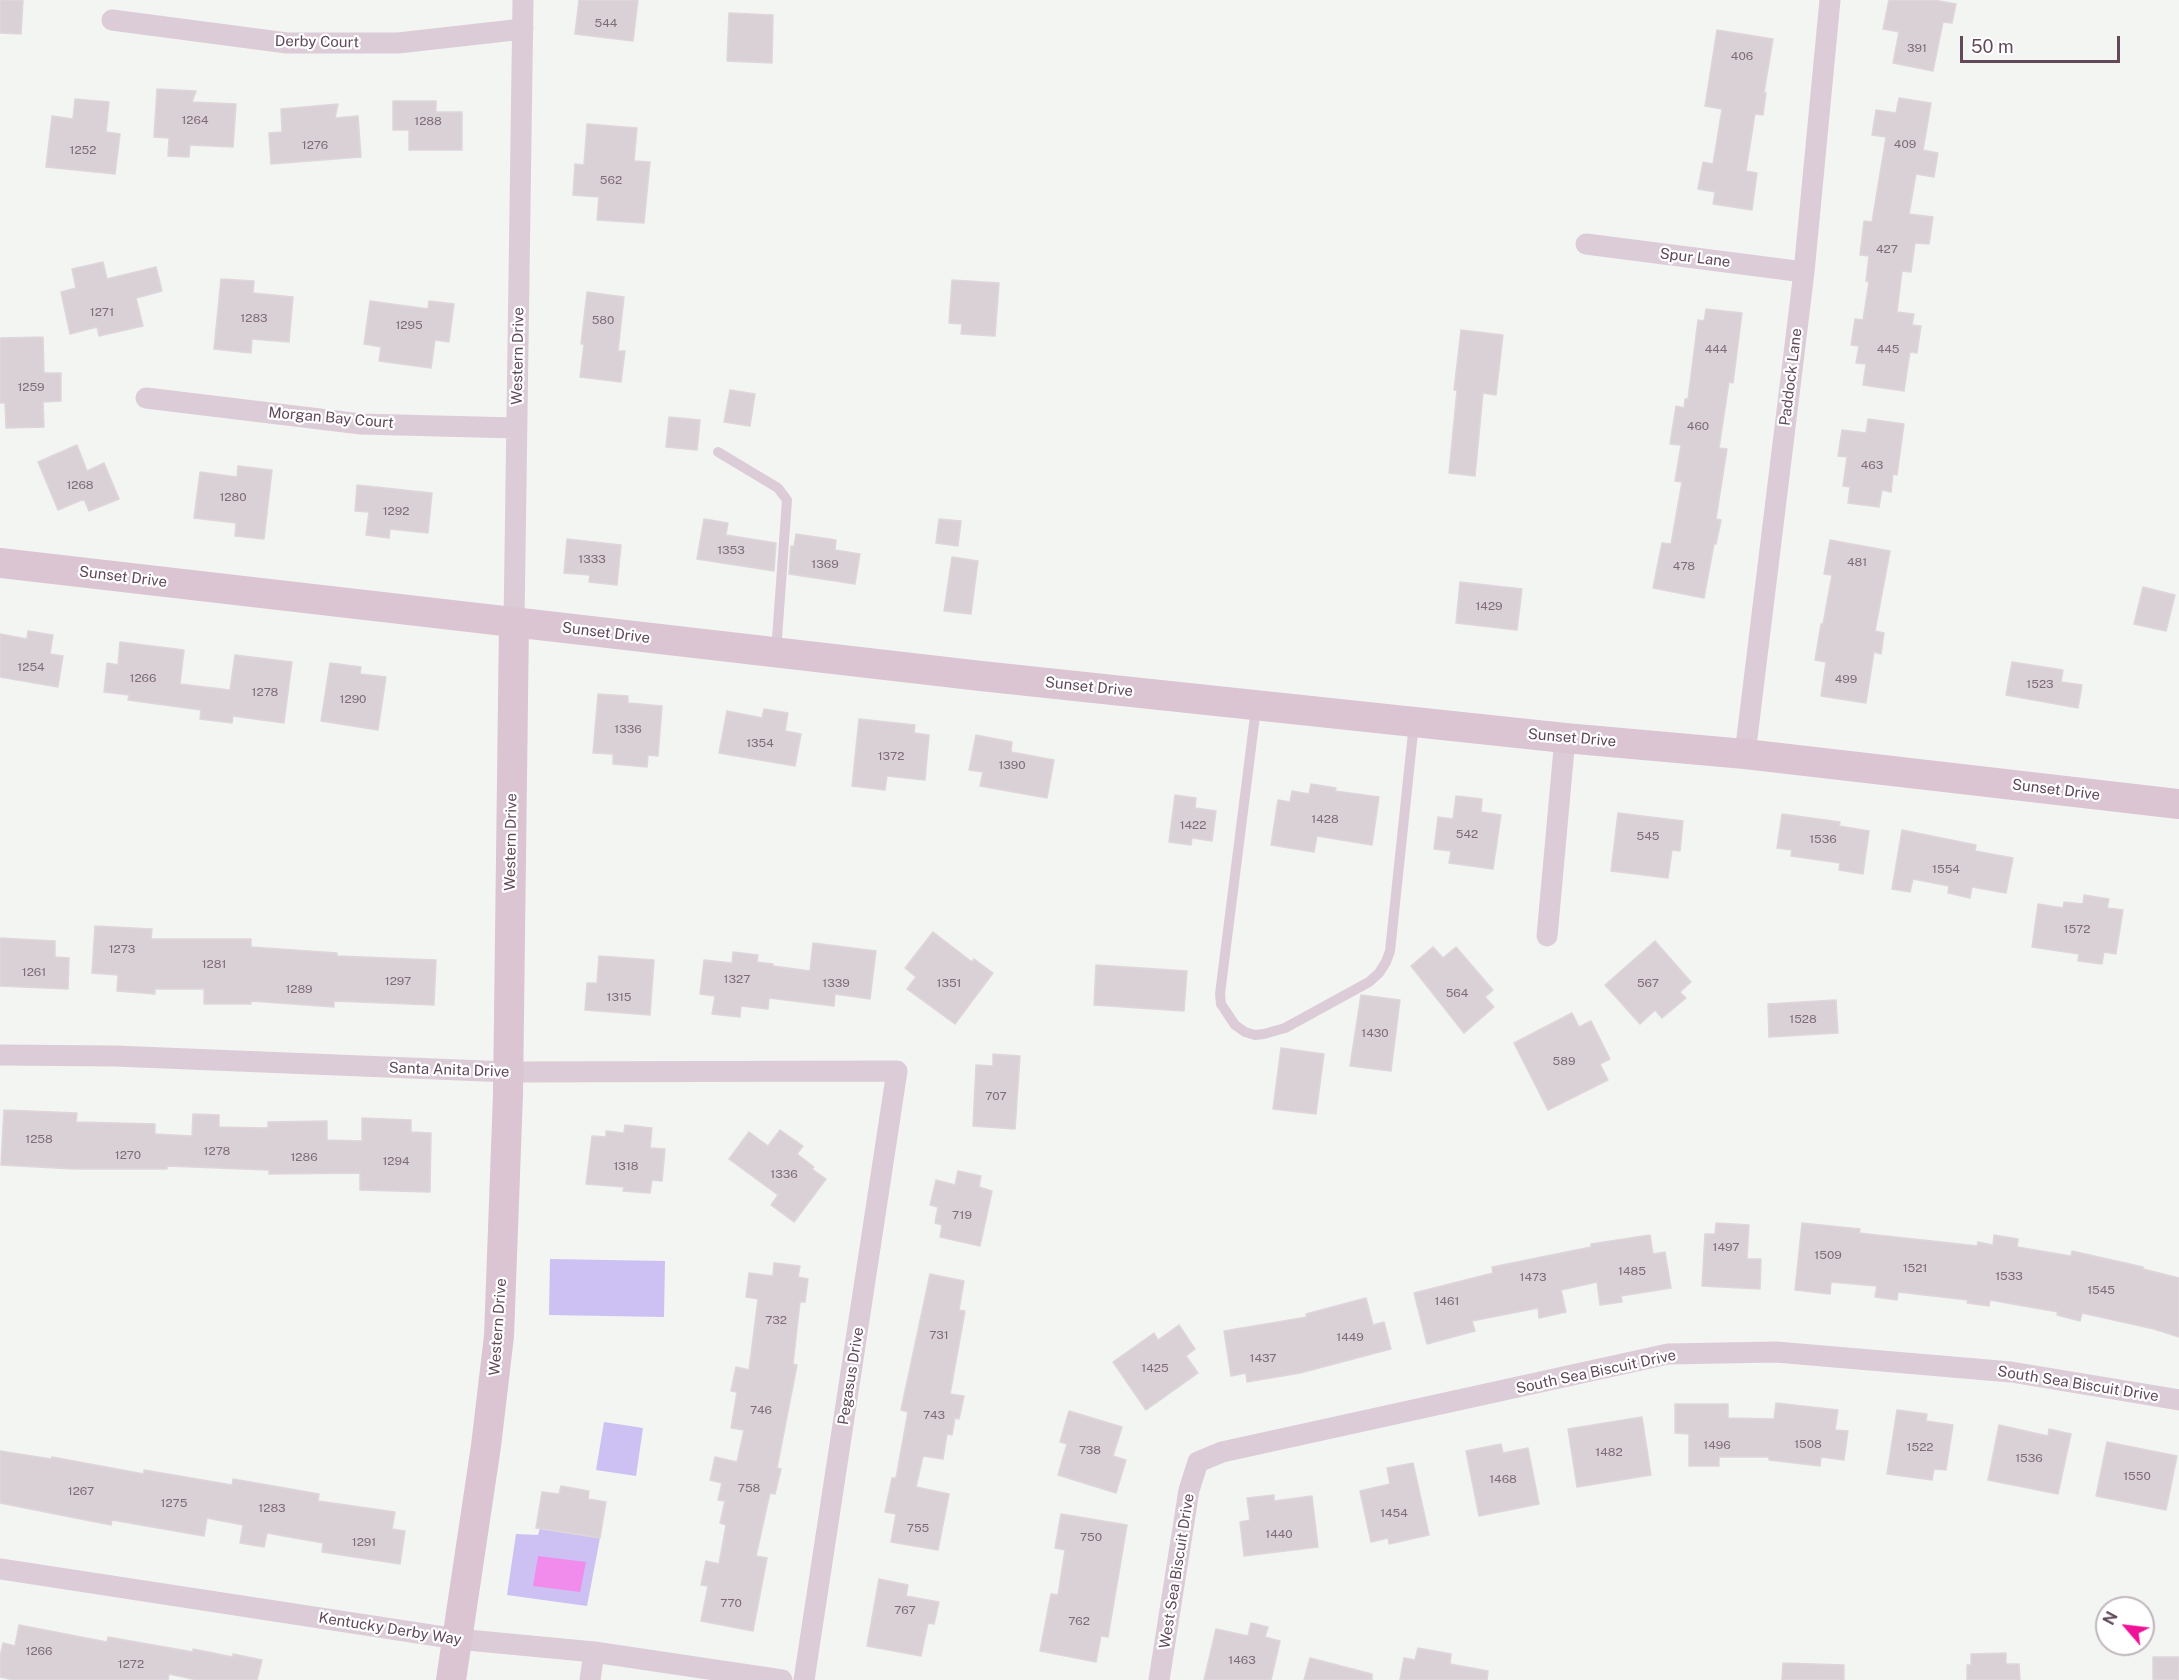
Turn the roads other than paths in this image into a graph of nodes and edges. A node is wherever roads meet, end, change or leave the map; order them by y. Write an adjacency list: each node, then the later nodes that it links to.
1 (523, 0): 4 (street, Western Drive)
2 (1830, 0): 6 (street, Paddock Lane)
3 (112, 20): 4 (street, Derby Court)
4 (523, 29): 8 (street, Western Drive)
5 (1586, 244): 6 (street, Spur Lane)
6 (1804, 272): 16 (street, Paddock Lane)
7 (146, 398): 8 (street, Morgan Bay Court)
8 (516, 428): 11 (street, Western Drive)
9 (718, 452): 12 (lane)
10 (0, 563): 11 (main road, Sunset Drive)
11 (514, 622): 12 (main road, Sunset Drive); 21 (main road, Western Drive)
12 (776, 652): 13 (main road, Sunset Drive)
13 (1257, 705): 14 (main road, Sunset Drive); 14 (lane)
14 (1414, 722): 15 (main road, Sunset Drive)
15 (1565, 738): 16 (main road, Sunset Drive); 18 (street)
16 (1745, 754): 17 (main road, Sunset Drive)
17 (2179, 804)
18 (1546, 936)
19 (0, 1055): 21 (street, Santa Anita Drive)
20 (897, 1071): 21 (street, Santa Anita Drive); 30 (street, Pegasus Drive)
21 (509, 1072): 25 (main road, Western Drive)
22 (2179, 1400): 23 (street, South Sea Biscuit Drive)
23 (1198, 1462): 31 (street, West Sea Biscuit Drive)
24 (0, 1569): 25 (street, Kentucky Derby Way)
25 (458, 1639): 26 (street, Kentucky Derby Way); 27 (main road, Western Drive)
26 (594, 1652): 28 (street); 29 (street, Kentucky Derby Way)
27 (451, 1680)
28 (590, 1680)
29 (782, 1680)
30 (804, 1680)
31 (1159, 1680)

